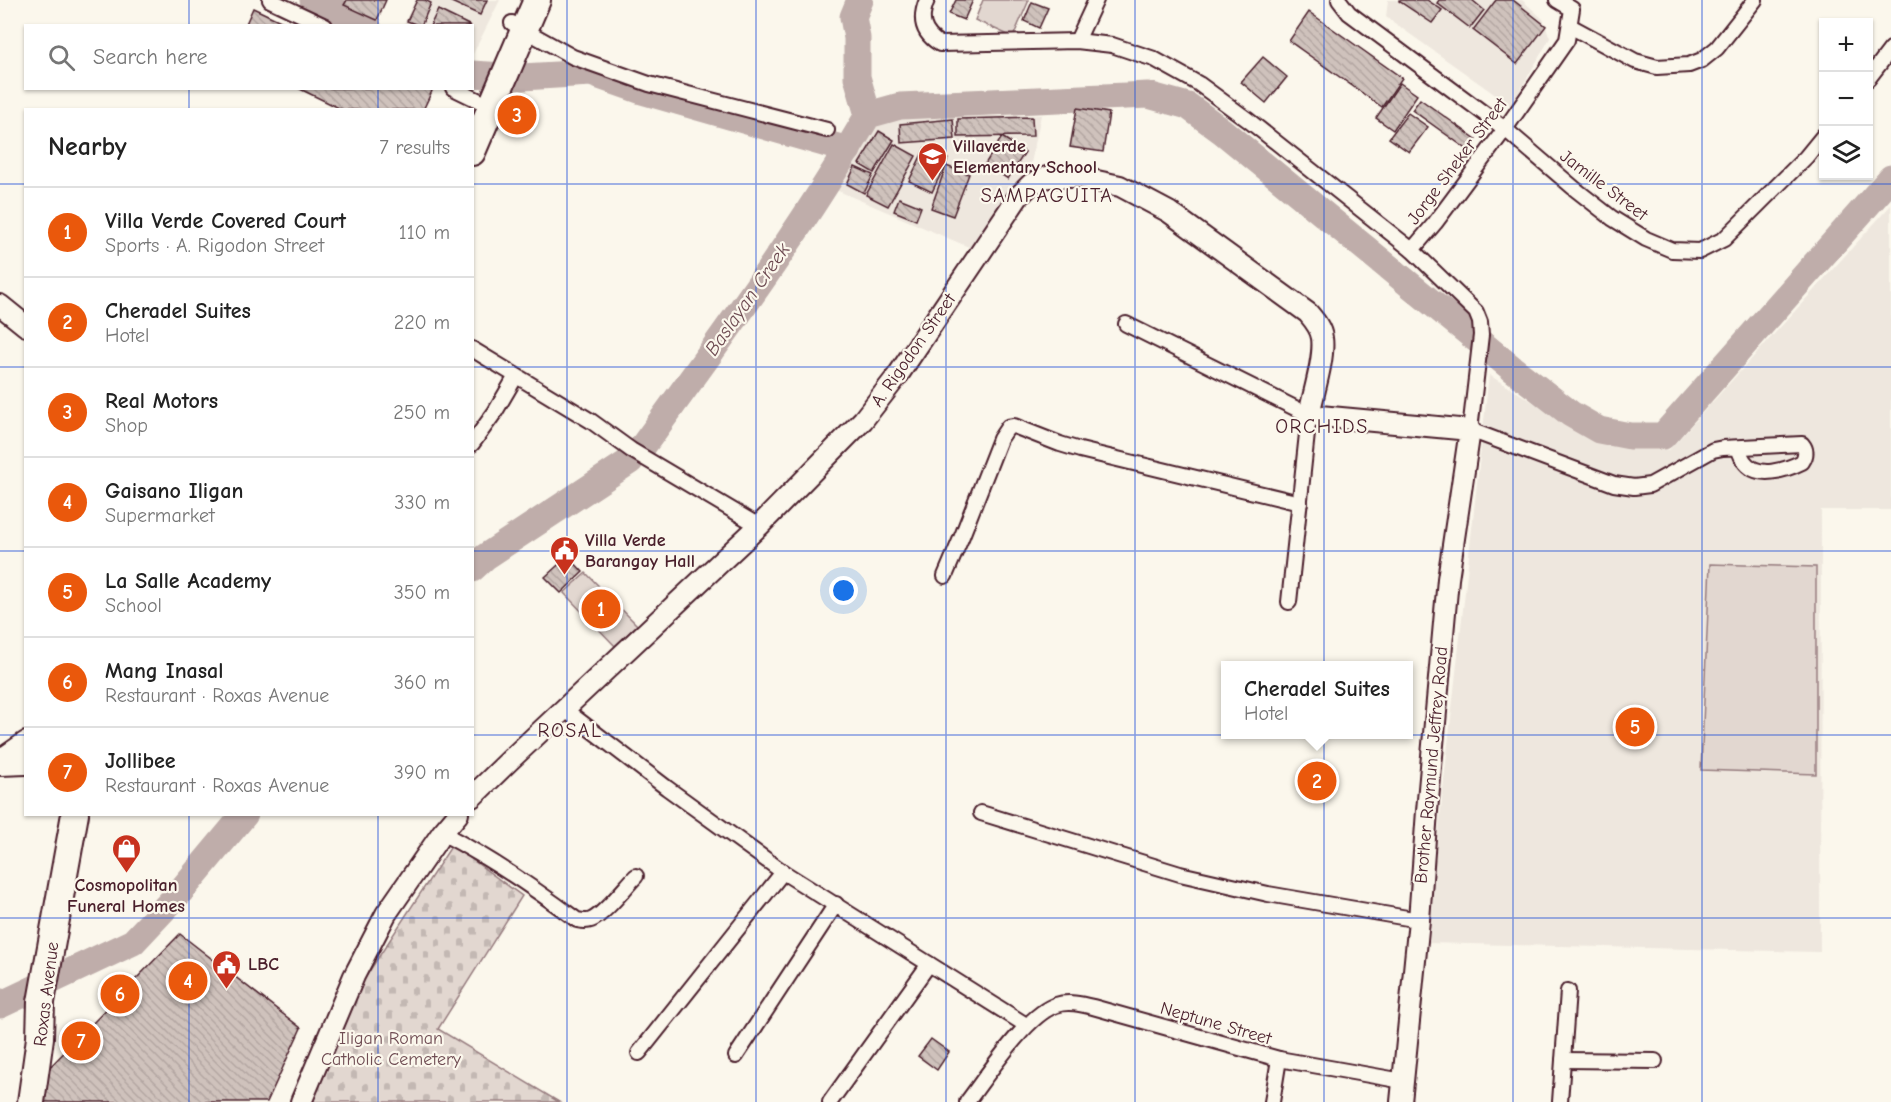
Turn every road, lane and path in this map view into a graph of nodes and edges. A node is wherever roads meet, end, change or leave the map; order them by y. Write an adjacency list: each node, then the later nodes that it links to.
1 (270, 0): 9 (street)
2 (537, 0): 8 (highway)
3 (927, 0): 11 (street)
4 (1096, 0): 11 (street)
5 (1339, 0): 16 (street, Jamille Street)
6 (1557, 0): 10 (street)
7 (1755, 0): 10 (street)
8 (519, 18): 15 (highway); 17 (street)
9 (321, 24)
10 (1570, 26): 16 (street, Jorge Sheker Street)
11 (1077, 41): 20 (street)
12 (1891, 49): 13 (street)
13 (1873, 74)
14 (458, 90): 15 (street)
15 (486, 100): 19 (highway)
16 (1505, 129): 18 (street, Jamille Street); 20 (street, Jorge Sheker Street)
17 (827, 130)
18 (1819, 141)
19 (474, 145)
20 (1412, 250): 27 (street, Jorge Sheker Street)
21 (0, 305): 22 (street)
22 (24, 324)
23 (1126, 324): 26 (street)
24 (474, 350): 25 (street)
25 (516, 376): 28 (street); 31 (street)
26 (1309, 415): 27 (street); 30 (street); 31 (street, A. Rigodon Street)
27 (1470, 430): 29 (street); 46 (street, Brother Raymund Jeffrey Road)
28 (474, 441)
29 (1738, 448)
30 (1300, 503): 32 (street); 33 (street)
31 (759, 526): 34 (street, A. Rigodon Street)
32 (945, 576)
33 (1289, 602)
34 (564, 709): 38 (street, A. Rigodon Street); 43 (street)
35 (24, 743): 36 (street)
36 (0, 761): 37 (highway)
37 (24, 761)
38 (474, 795)
39 (981, 813): 46 (street)
40 (75, 816): 49 (highway, Roxas Avenue)
41 (456, 816): 42 (street)
42 (442, 833): 44 (street); 59 (street)
43 (783, 872): 45 (street); 51 (street)
44 (636, 876)
45 (836, 904): 47 (street); 52 (street)
46 (1419, 920): 56 (street, Brother Raymund Jeffrey Road)
47 (929, 964): 50 (street); 60 (street)
48 (1568, 991): 54 (street)
49 (41, 1002): 57 (highway); 58 (highway, Roxas Avenue)
50 (1026, 1025): 53 (street, Neptune Street); 61 (street, Neptune Street)
51 (639, 1053)
52 (736, 1056)
53 (1279, 1059): 56 (street, Neptune Street); 62 (street)
54 (1563, 1059): 55 (street); 64 (street)
55 (1655, 1061)
56 (1403, 1081): 63 (street, Brother Raymund Jeffrey Road)
57 (19, 1102)
58 (31, 1102)
59 (301, 1102)
60 (830, 1102)
61 (967, 1102)
62 (1272, 1102)
63 (1401, 1102)
64 (1560, 1102)

